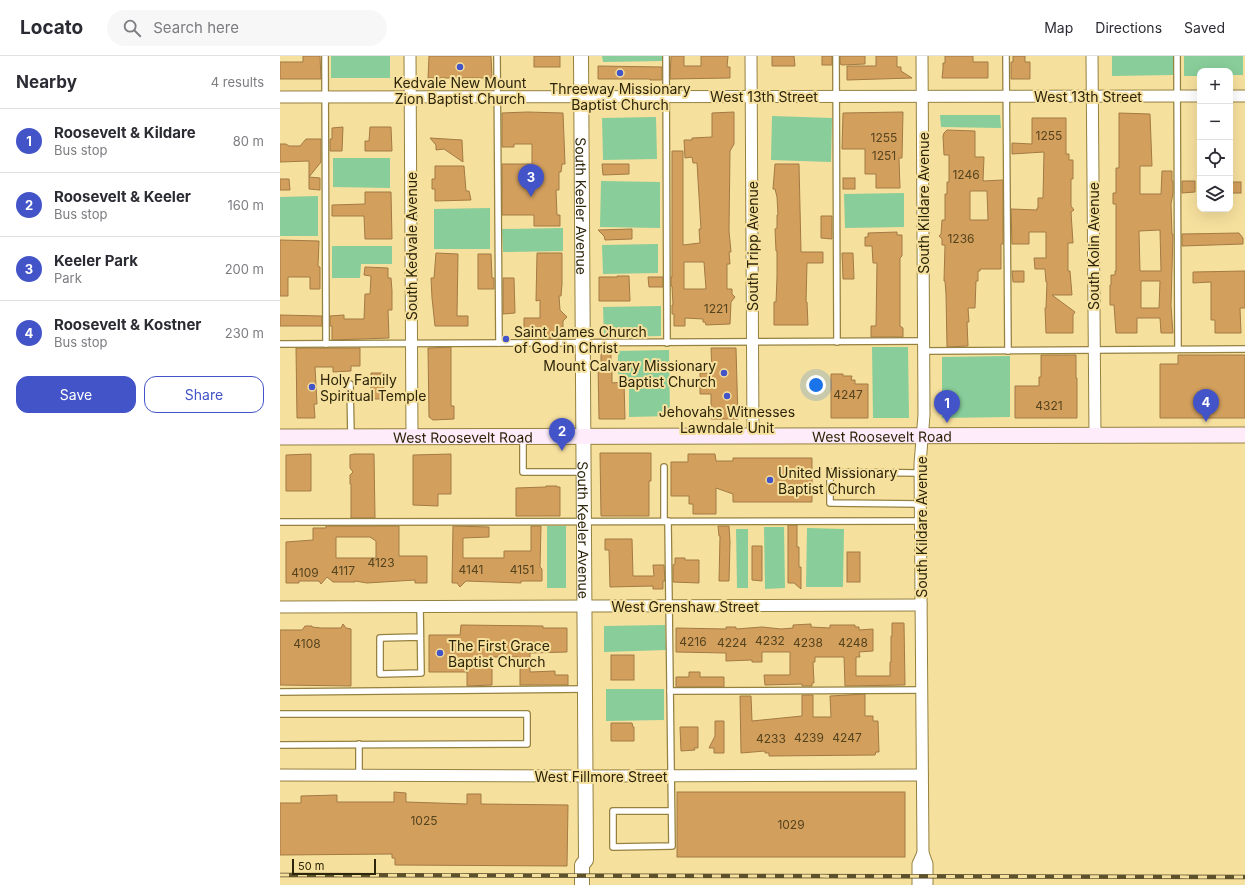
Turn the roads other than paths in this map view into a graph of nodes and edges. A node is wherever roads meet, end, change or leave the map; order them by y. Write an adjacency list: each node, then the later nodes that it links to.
1 (325, 56): 25 (lane)
2 (410, 56): 26 (street, South Kedvale Avenue)
3 (497, 56): 13 (lane)
4 (581, 56): 14 (street, South Keeler Avenue)
5 (666, 56): 15 (lane)
6 (751, 56): 16 (street, South Tripp Avenue)
7 (836, 56): 17 (lane)
8 (922, 56): 18 (street, South Kildare Avenue)
9 (1006, 56): 19 (lane)
10 (1092, 56): 20 (street, South Kolin Avenue)
11 (1177, 56): 21 (lane)
12 (280, 96): 25 (street, West 13th Street)
13 (497, 96): 14 (street, West 13th Street); 26 (street, West 13th Street); 30 (lane)
14 (581, 96): 15 (street, West 13th Street); 31 (street, South Keeler Avenue)
15 (667, 96): 16 (street, West 13th Street); 27 (lane)
16 (751, 96): 17 (street, West 13th Street); 28 (street, South Tripp Avenue)
17 (836, 96): 18 (street, West 13th Street); 29 (lane)
18 (922, 96): 19 (street, West 13th Street); 35 (street, South Kildare Avenue)
19 (1006, 96): 20 (street, West 13th Street); 39 (lane)
20 (1092, 96): 21 (street, West 13th Street); 38 (street, South Kolin Avenue)
21 (1178, 96): 22 (street, West 13th Street); 36 (lane)
22 (1197, 96)
23 (1233, 96): 24 (street)
24 (1245, 96)
25 (325, 97): 26 (street, West 13th Street); 33 (lane)
26 (410, 97): 34 (street, South Kedvale Avenue)
27 (667, 342): 28 (lane); 31 (lane)
28 (753, 342): 29 (lane); 44 (street, South Tripp Avenue)
29 (837, 342): 35 (lane)
30 (499, 343): 31 (lane); 34 (lane)
31 (583, 343): 43 (street, South Keeler Avenue)
32 (280, 344): 33 (lane)
33 (326, 344): 34 (lane)
34 (411, 344): 49 (street, South Kedvale Avenue)
35 (924, 346): 39 (lane); 45 (street, South Kildare Avenue)
36 (1178, 349): 37 (lane); 38 (lane)
37 (1245, 349)
38 (1094, 350): 39 (lane); 46 (street, South Kolin Avenue)
39 (1008, 351)
40 (350, 384): 48 (lane)
41 (1245, 435): 46 (main road, West Roosevelt Road)
42 (523, 436): 43 (main road, West Roosevelt Road); 49 (main road, West Roosevelt Road); 51 (lane)
43 (584, 436): 44 (main road, West Roosevelt Road); 51 (street, South Keeler Avenue)
44 (753, 436): 45 (main road, West Roosevelt Road)
45 (922, 436): 46 (main road, West Roosevelt Road); 52 (street, South Kildare Avenue)
46 (1095, 436)
47 (280, 437): 48 (main road, West Roosevelt Road)
48 (351, 437): 49 (main road, West Roosevelt Road)
49 (412, 437)
50 (664, 466): 55 (lane)
51 (584, 472): 54 (street, South Keeler Avenue)
52 (920, 473): 53 (street, South Kildare Avenue); 53 (lane)
53 (920, 504): 56 (street, South Kildare Avenue)
54 (584, 521): 55 (lane); 57 (lane); 59 (street, South Keeler Avenue)
55 (666, 521): 56 (lane); 60 (lane)
56 (920, 521): 58 (street, South Kildare Avenue)
57 (280, 522)
58 (921, 605): 60 (street, West Grenshaw Street); 65 (street, South Kildare Avenue)
59 (584, 606): 60 (street, West Grenshaw Street); 62 (street, West Grenshaw Street); 64 (street, South Keeler Avenue)
60 (670, 606): 66 (lane)
61 (280, 607): 62 (street, West Grenshaw Street)
62 (420, 607): 63 (lane)
63 (420, 637): 63 (lane)
64 (585, 689): 67 (lane); 74 (street, South Keeler Avenue)
65 (922, 690): 66 (lane); 73 (street, South Kildare Avenue)
66 (670, 691): 75 (lane)
67 (280, 692)
68 (280, 714): 69 (lane)
69 (359, 744): 70 (lane); 72 (lane)
70 (280, 745)
71 (280, 775): 72 (street, West Fillmore Street)
72 (359, 775): 74 (street, West Fillmore Street)
73 (922, 775): 75 (street, West Fillmore Street); 77 (street, South Kildare Avenue)
74 (585, 776): 75 (street, West Fillmore Street); 78 (street, South Keeler Avenue)
75 (671, 776): 76 (lane)
76 (672, 811): 76 (lane)
77 (923, 853): 81 (street, South Kildare Avenue); 82 (street, South Kildare Avenue)
78 (586, 860): 79 (street, South Keeler Avenue); 80 (street, South Keeler Avenue)
79 (582, 885)
80 (590, 885)
81 (918, 885)
82 (927, 885)

